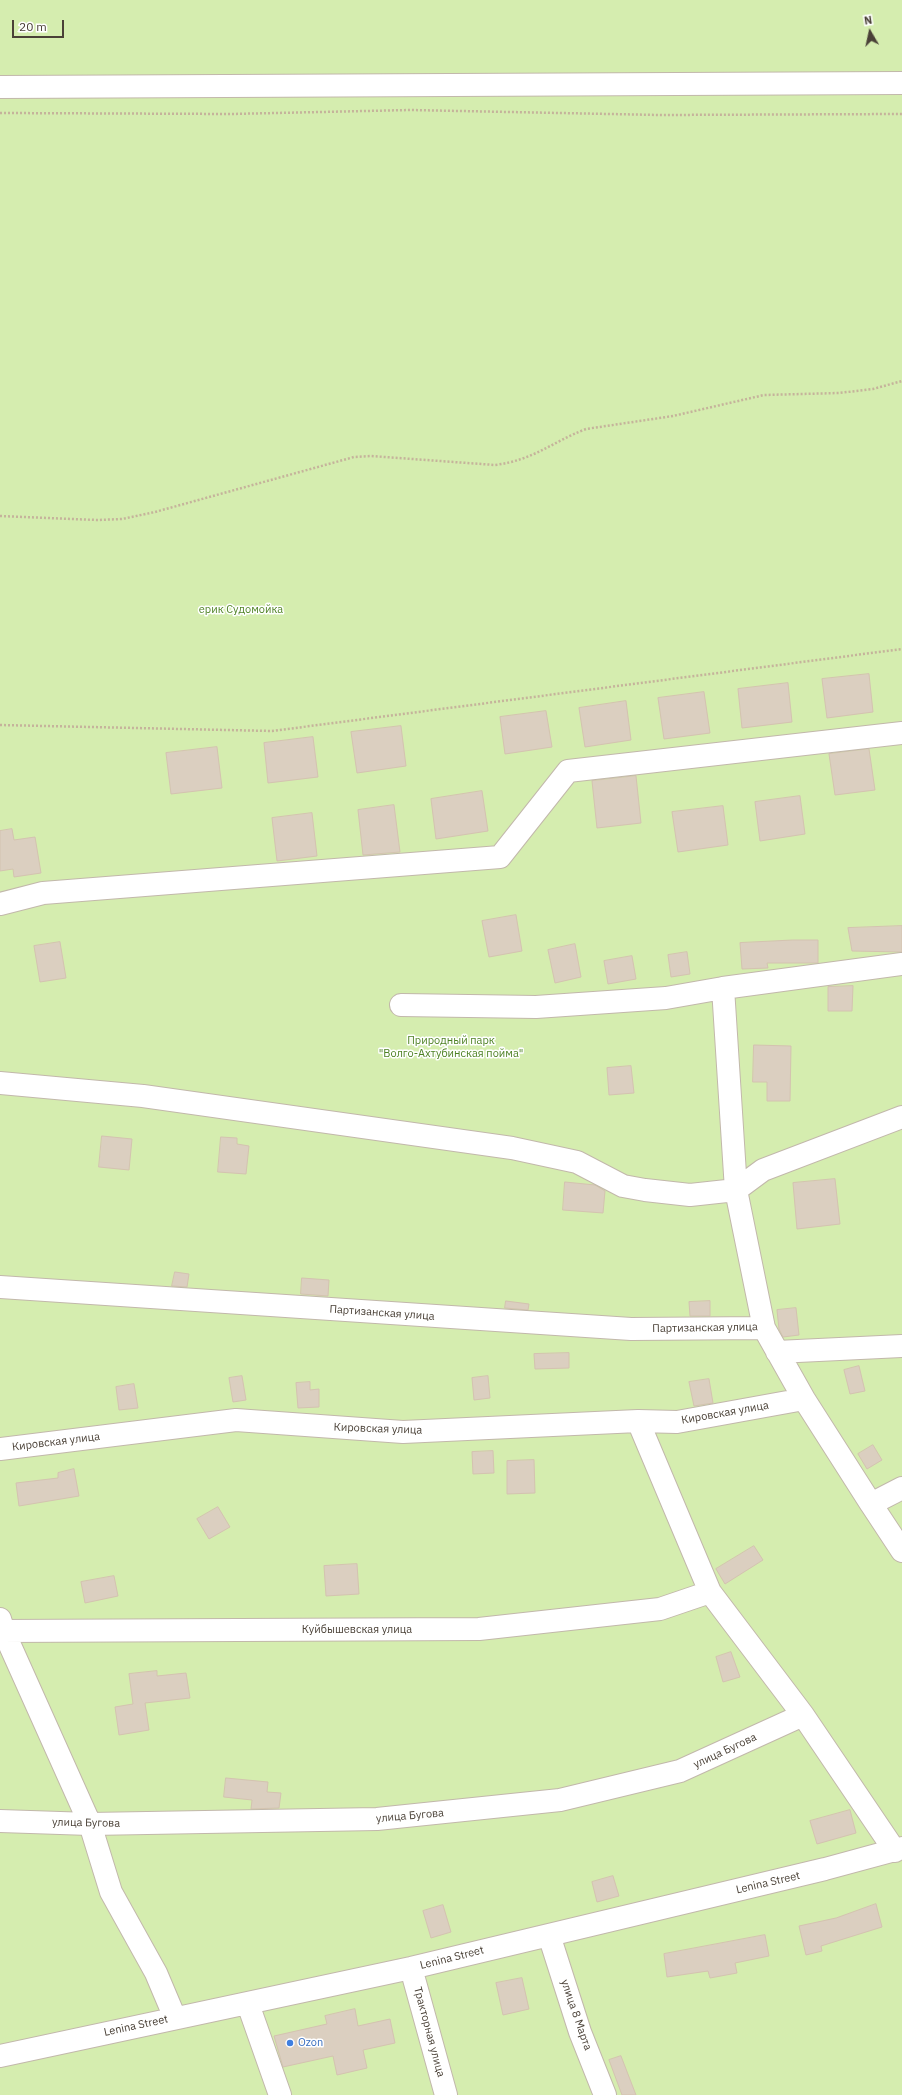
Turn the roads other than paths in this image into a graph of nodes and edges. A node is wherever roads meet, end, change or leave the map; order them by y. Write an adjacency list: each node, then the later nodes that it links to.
1 (902, 83): 2 (street)
2 (0, 87)
3 (902, 733): 4 (street)
4 (0, 904)
5 (902, 964): 6 (street)
6 (723, 988): 7 (street); 10 (street)
7 (401, 1005)
8 (0, 1083): 10 (street)
9 (902, 1117): 10 (street)
10 (736, 1190): 12 (street)
11 (0, 1288): 12 (street, Партизанская улица)
12 (764, 1328): 14 (street)
13 (902, 1346): 14 (street)
14 (777, 1352): 15 (street)
15 (804, 1399): 16 (street, Кировская улица); 19 (street)
16 (638, 1421): 17 (street, Кировская улица); 21 (street)
17 (0, 1449)
18 (902, 1488): 19 (street)
19 (872, 1504): 20 (street)
20 (902, 1551)
21 (710, 1592): 22 (street, Куйбышевская улица); 23 (street)
22 (1, 1627): 25 (street)
23 (803, 1715): 25 (street, улица Бугова); 26 (street)
24 (0, 1821): 25 (street, улица Бугова)
25 (90, 1824): 30 (street)
26 (898, 1849): 27 (street, Lenina Street)
27 (549, 1935): 28 (street, Lenina Street); 34 (street, улица 8 Марта)
28 (411, 1968): 29 (street, Lenina Street); 33 (street, Тракторная улица)
29 (248, 2004): 30 (street, Lenina Street); 32 (street)
30 (175, 2018): 31 (street, Lenina Street)
31 (0, 2056)
32 (280, 2095)
33 (446, 2095)
34 (605, 2095)

